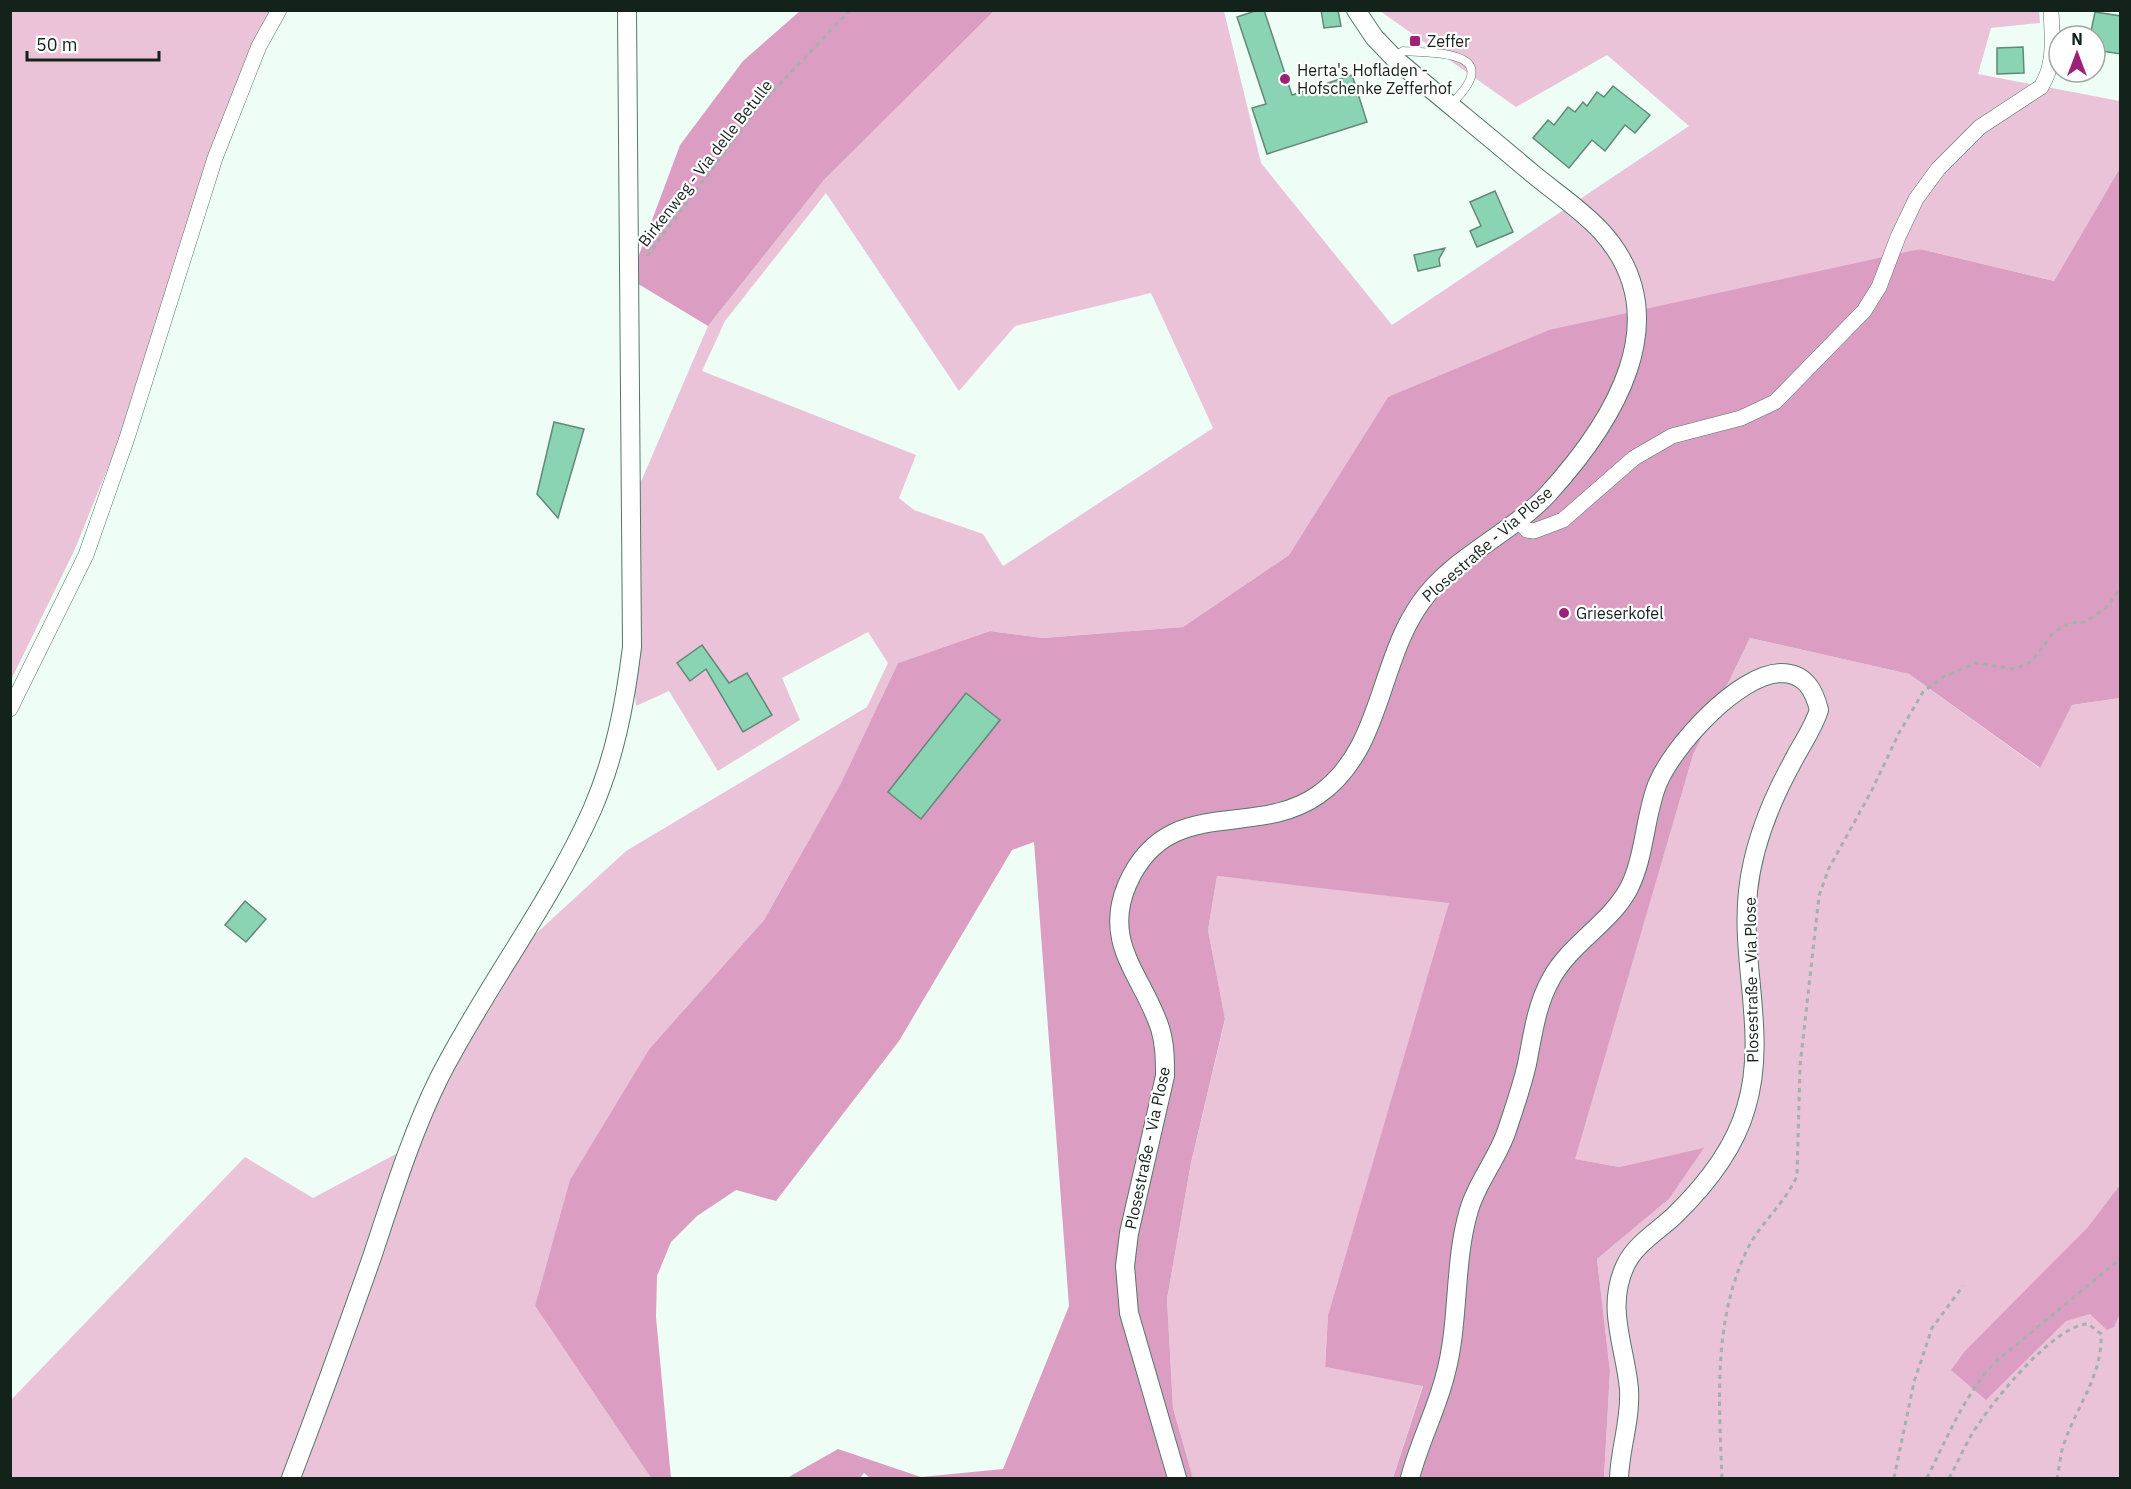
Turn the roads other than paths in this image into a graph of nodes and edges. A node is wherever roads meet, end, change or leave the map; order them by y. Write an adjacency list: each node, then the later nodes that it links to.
1 (279, 10): 8 (street)
2 (627, 10): 9 (street)
3 (1356, 10): 5 (street, Plosestraße - Via Plose)
4 (2051, 10): 7 (street)
5 (1394, 58): 6 (street, Plosestraße - Via Plose); 6 (lane)
6 (1450, 105): 7 (street, Plosestraße - Via Plose)
7 (1519, 520): 10 (street, Plosestraße - Via Plose)
8 (10, 709)
9 (291, 1479)
10 (1177, 1479)
11 (1410, 1479): 12 (street, Plosestraße - Via Plose)
12 (1619, 1479)

